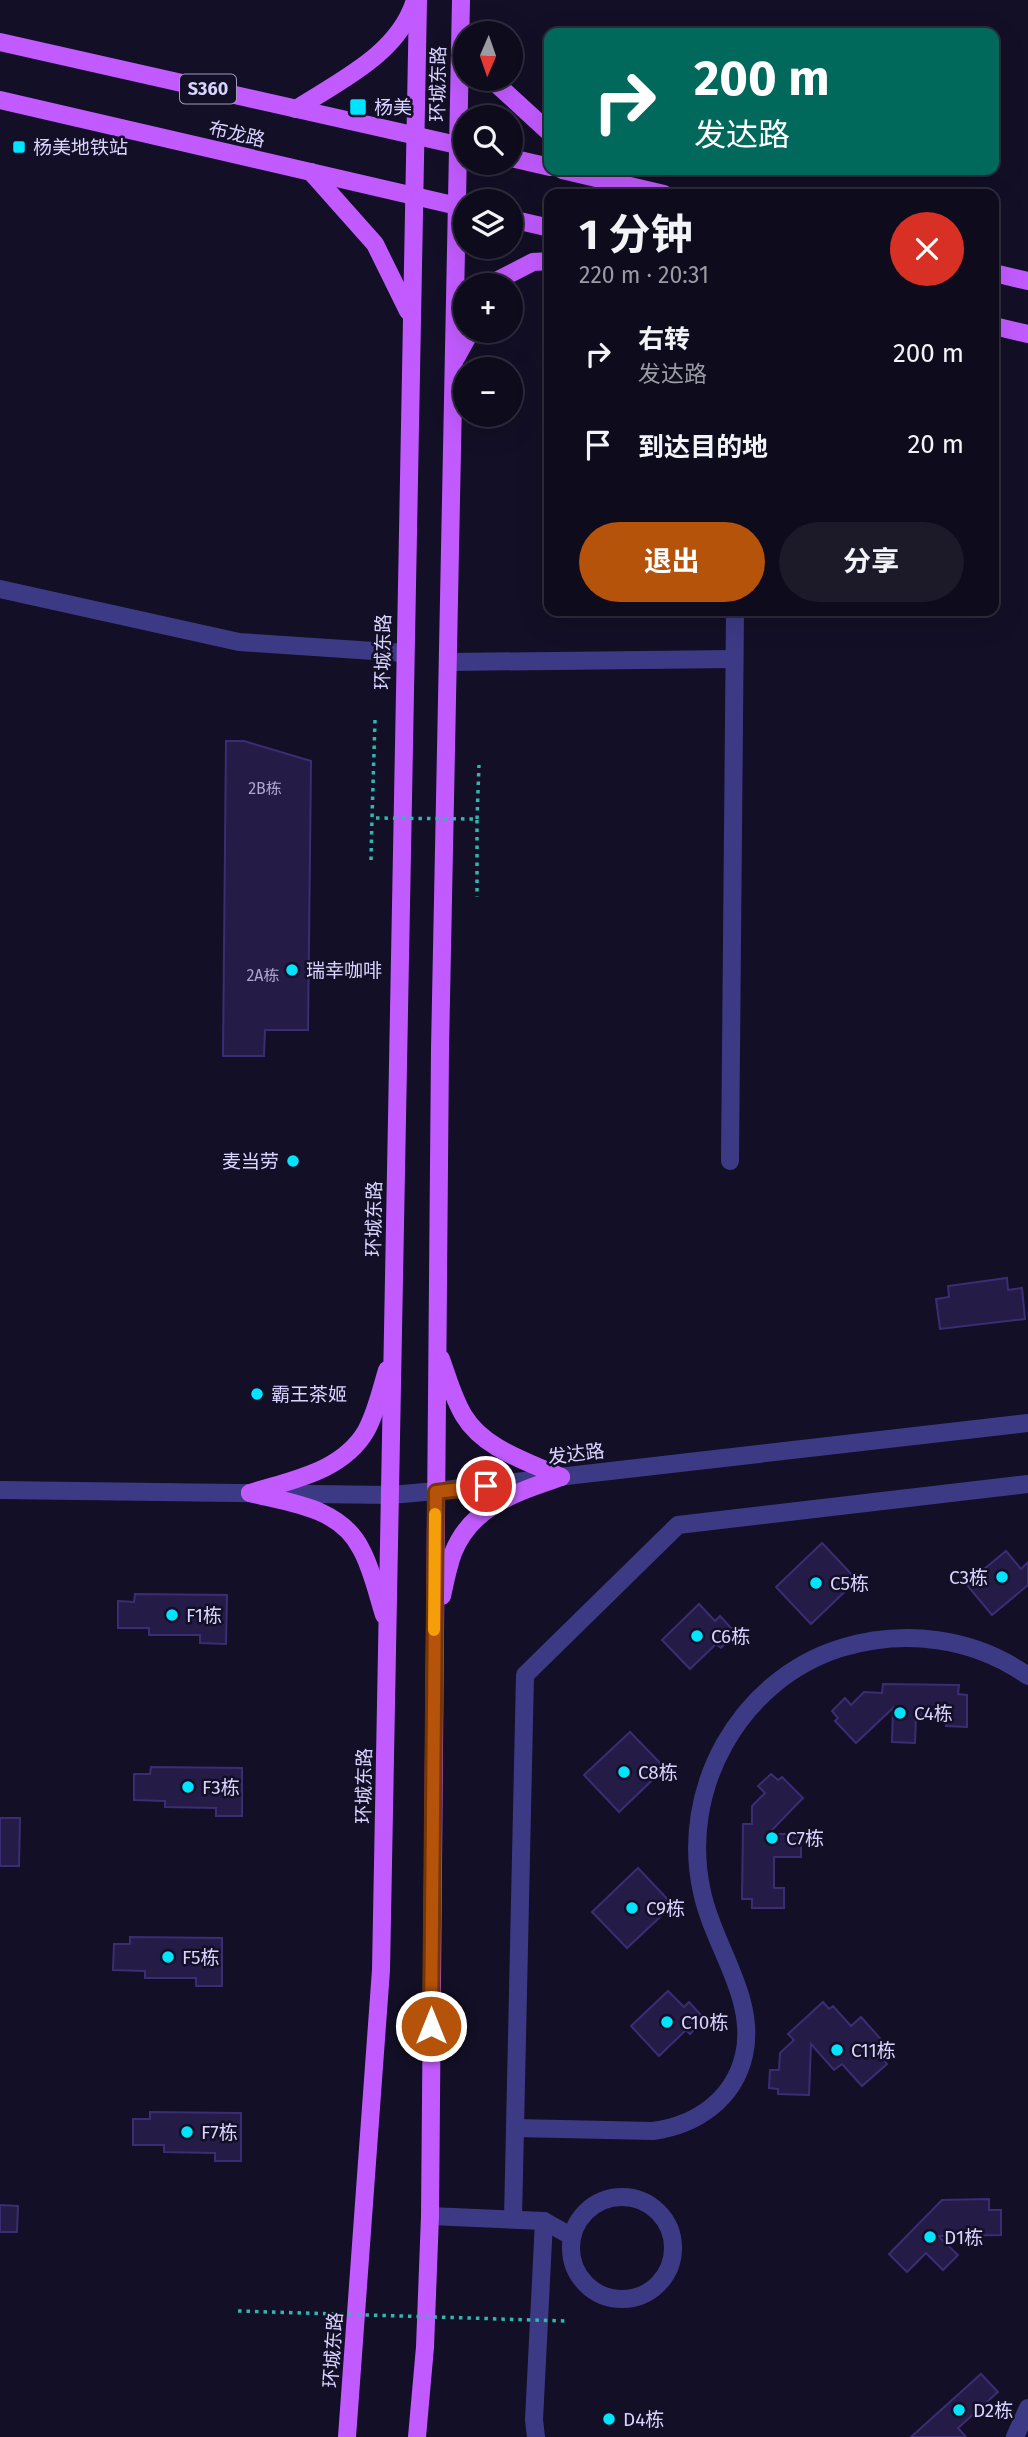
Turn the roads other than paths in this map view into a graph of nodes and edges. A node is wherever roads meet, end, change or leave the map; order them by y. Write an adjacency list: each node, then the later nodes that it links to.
1 (416, 0): 8 (main road); 10 (main road, 环城东路)
2 (461, 4): 3 (main road); 7 (main road, 环城东路)
3 (467, 21)
4 (0, 41): 8 (main road, 布龙路 / S360)
5 (504, 91): 9 (main road)
6 (0, 100): 14 (main road, 布龙路)
7 (462, 105)
8 (296, 108): 10 (main road, 布龙路 / S360)
9 (544, 128)
10 (415, 136): 11 (main road, 布龙路 / S360); 17 (main road, 环城东路)
11 (453, 144)
12 (523, 161): 13 (main road)
13 (544, 166)
14 (311, 172): 17 (main road, 布龙路); 26 (main road)
15 (599, 175): 16 (main road)
16 (647, 189)
17 (413, 196): 18 (main road, 布龙路); 26 (main road, 环城东路)
18 (453, 205)
19 (523, 222): 20 (main road)
20 (544, 227)
21 (459, 259): 29 (main road, 环城东路)
22 (544, 261): 23 (main road)
23 (512, 273)
24 (999, 274): 25 (main road)
25 (1028, 282)
26 (411, 316): 33 (main road, 环城东路)
27 (999, 327): 28 (main road)
28 (1028, 334)
29 (454, 357)
30 (453, 421): 35 (main road, 环城东路)
31 (0, 589): 33 (street)
32 (735, 616): 34 (street)
33 (404, 653): 38 (main road, 环城东路)
34 (734, 659): 35 (street); 36 (street)
35 (449, 662): 37 (main road, 环城东路)
36 (730, 1161)
37 (437, 1346): 40 (main road); 43 (main road, 环城东路)
38 (393, 1351): 44 (main road); 45 (main road, 环城东路)
39 (1028, 1423): 40 (street, 发达路)
40 (561, 1477): 43 (street, 发达路); 46 (main road)
41 (1028, 1484): 49 (street)
42 (0, 1490): 44 (street, 发达路)
43 (436, 1492): 45 (street, 发达路); 46 (main road, 环城东路)
44 (250, 1493): 45 (street, 发达路); 47 (main road)
45 (391, 1495): 47 (main road, 环城东路)
46 (434, 1623): 50 (main road, 环城东路)
47 (388, 1626): 55 (main road, 环城东路)
48 (1028, 1676): 49 (street)
49 (515, 2128): 51 (street)
50 (430, 2216): 51 (street); 56 (main road, 环城东路)
51 (513, 2219): 52 (street)
52 (544, 2221): 53 (street); 57 (street)
53 (571, 2236): 53 (street)
54 (1028, 2409): 58 (street)
55 (347, 2437)
56 (417, 2437)
57 (536, 2437)
58 (1015, 2437)

